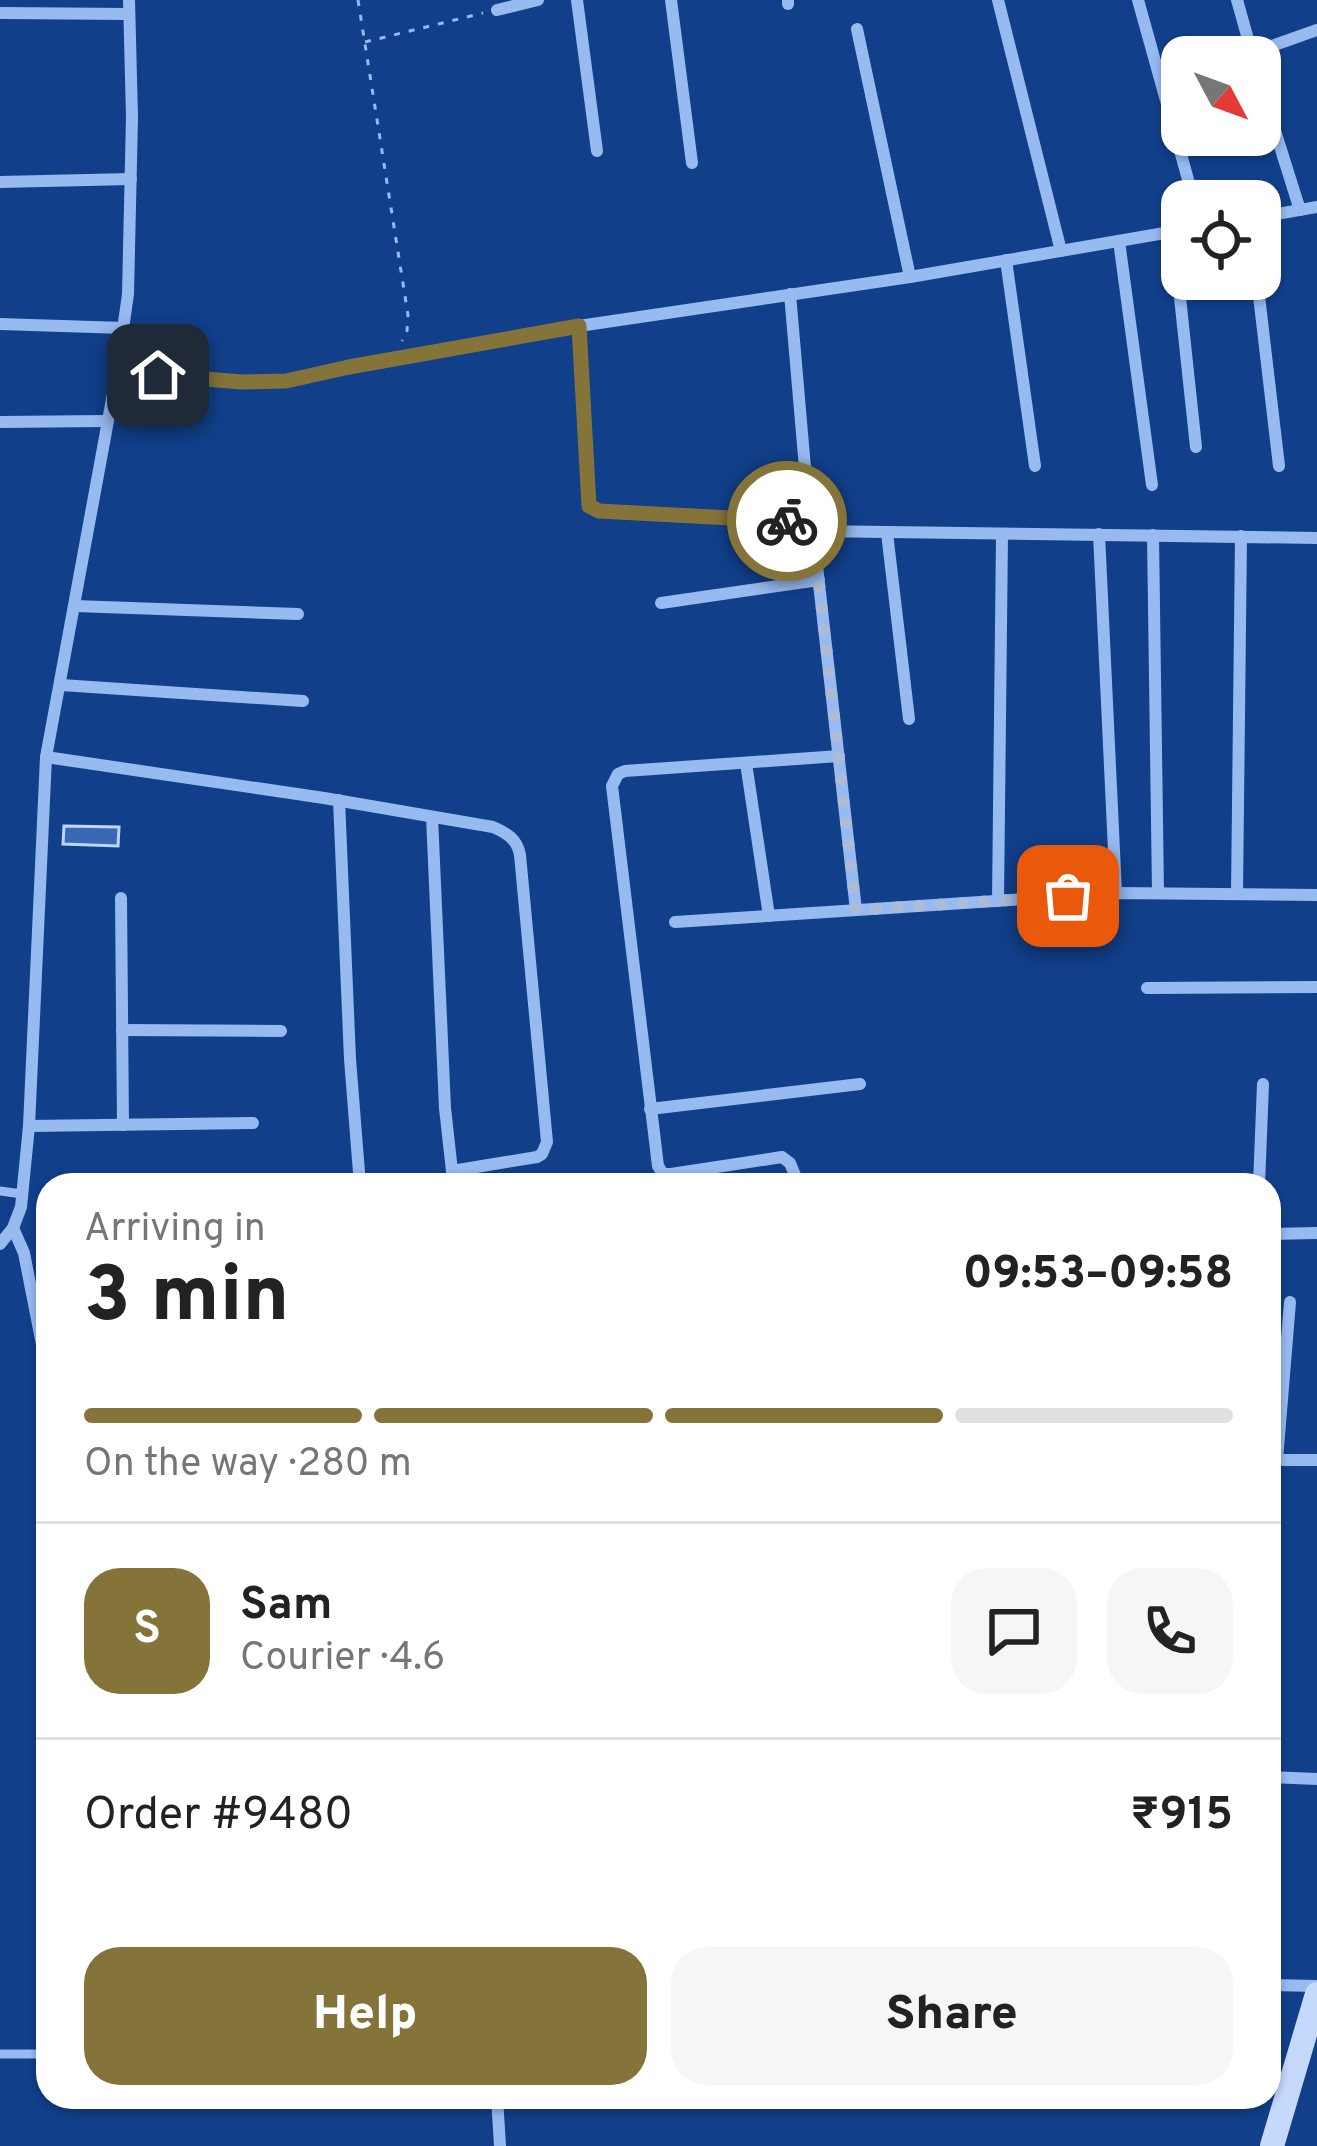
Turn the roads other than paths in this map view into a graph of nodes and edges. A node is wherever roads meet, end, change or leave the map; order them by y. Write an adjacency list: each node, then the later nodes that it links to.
1 (577, 0): 15 (street)
2 (671, 0): 16 (street)
3 (998, 0): 25 (street)
4 (1138, 0): 18 (street)
5 (1237, 0): 12 (street)
6 (528, 1): 8 (street)
7 (129, 7): 9 (street); 17 (street)
8 (497, 10)
9 (0, 13)
10 (857, 29): 27 (street)
11 (1317, 30): 13 (street)
12 (1247, 36)
13 (1281, 44)
14 (1281, 150): 21 (street)
15 (596, 151)
16 (692, 163)
17 (131, 179): 19 (street); 33 (street)
18 (1188, 180)
19 (0, 182)
20 (1317, 207): 21 (street)
21 (1300, 210): 22 (street)
22 (1281, 213)
23 (1161, 234): 24 (street)
24 (1119, 241): 25 (street); 40 (street)
25 (1061, 250): 26 (street)
26 (1006, 260): 27 (street); 38 (street)
27 (910, 277): 28 (street)
28 (790, 295): 32 (street); 41 (street)
29 (1184, 300): 37 (street)
30 (1259, 300): 39 (street)
31 (0, 324): 33 (street)
32 (579, 326): 34 (street); 41 (street)
33 (124, 328): 34 (street)
34 (117, 372): 35 (street)
35 (106, 421): 36 (street); 50 (street)
36 (0, 422)
37 (1196, 447)
38 (1035, 466)
39 (1279, 466)
40 (1151, 485)
41 (811, 529): 42 (street); 48 (street)
42 (887, 533): 44 (street); 54 (street)
43 (1099, 533): 44 (street); 45 (street); 61 (street)
44 (1002, 535): 65 (street)
45 (1153, 535): 46 (street); 60 (street)
46 (1241, 536): 47 (street); 62 (street)
47 (1317, 538)
48 (819, 580): 49 (street); 55 (street)
49 (661, 603)
50 (75, 606): 51 (street); 52 (street)
51 (298, 614)
52 (61, 686): 53 (street); 56 (street)
53 (303, 701)
54 (909, 719)
55 (839, 756): 57 (street); 66 (street)
56 (46, 757): 58 (street); 78 (street)
57 (746, 763): 67 (street); 75 (street)
58 (338, 800): 59 (street); 79 (street)
59 (432, 817): 80 (street); 81 (street)
60 (1158, 892): 61 (street); 62 (street)
61 (1116, 893): 65 (street)
62 (1237, 894): 63 (street)
63 (1317, 895)
64 (122, 898): 71 (street)
65 (998, 901): 66 (street)
66 (856, 910): 67 (street)
67 (769, 916): 68 (street)
68 (675, 922)
69 (1317, 987): 70 (street)
70 (1147, 988)
71 (122, 1030): 72 (street); 77 (street)
72 (280, 1031)
73 (860, 1084): 75 (street)
74 (1263, 1084): 85 (street)
75 (650, 1109): 82 (street)
76 (253, 1123): 77 (street)
77 (123, 1125): 78 (street)
78 (29, 1126): 87 (street)
79 (359, 1173)
80 (453, 1173)
81 (474, 1173)
82 (663, 1173)
83 (670, 1173): 84 (street)
84 (794, 1173)
85 (1259, 1173)
86 (0, 1191): 87 (lane)
87 (22, 1194): 88 (street)
88 (13, 1228): 91 (street); 93 (street)
89 (1317, 1233): 90 (street)
90 (1281, 1234)
91 (0, 1244)
92 (1290, 1302): 94 (street)
93 (36, 1314)
94 (1281, 1386)
95 (1281, 1460): 96 (street)
96 (1317, 1460)
97 (1281, 1778): 98 (street)
98 (1317, 1779)
99 (1281, 1986): 100 (street)
100 (1317, 1990): 105 (street)
101 (0, 2054): 102 (lane)
102 (36, 2054)
103 (498, 2109): 104 (street)
104 (500, 2146)
105 (1272, 2146)

